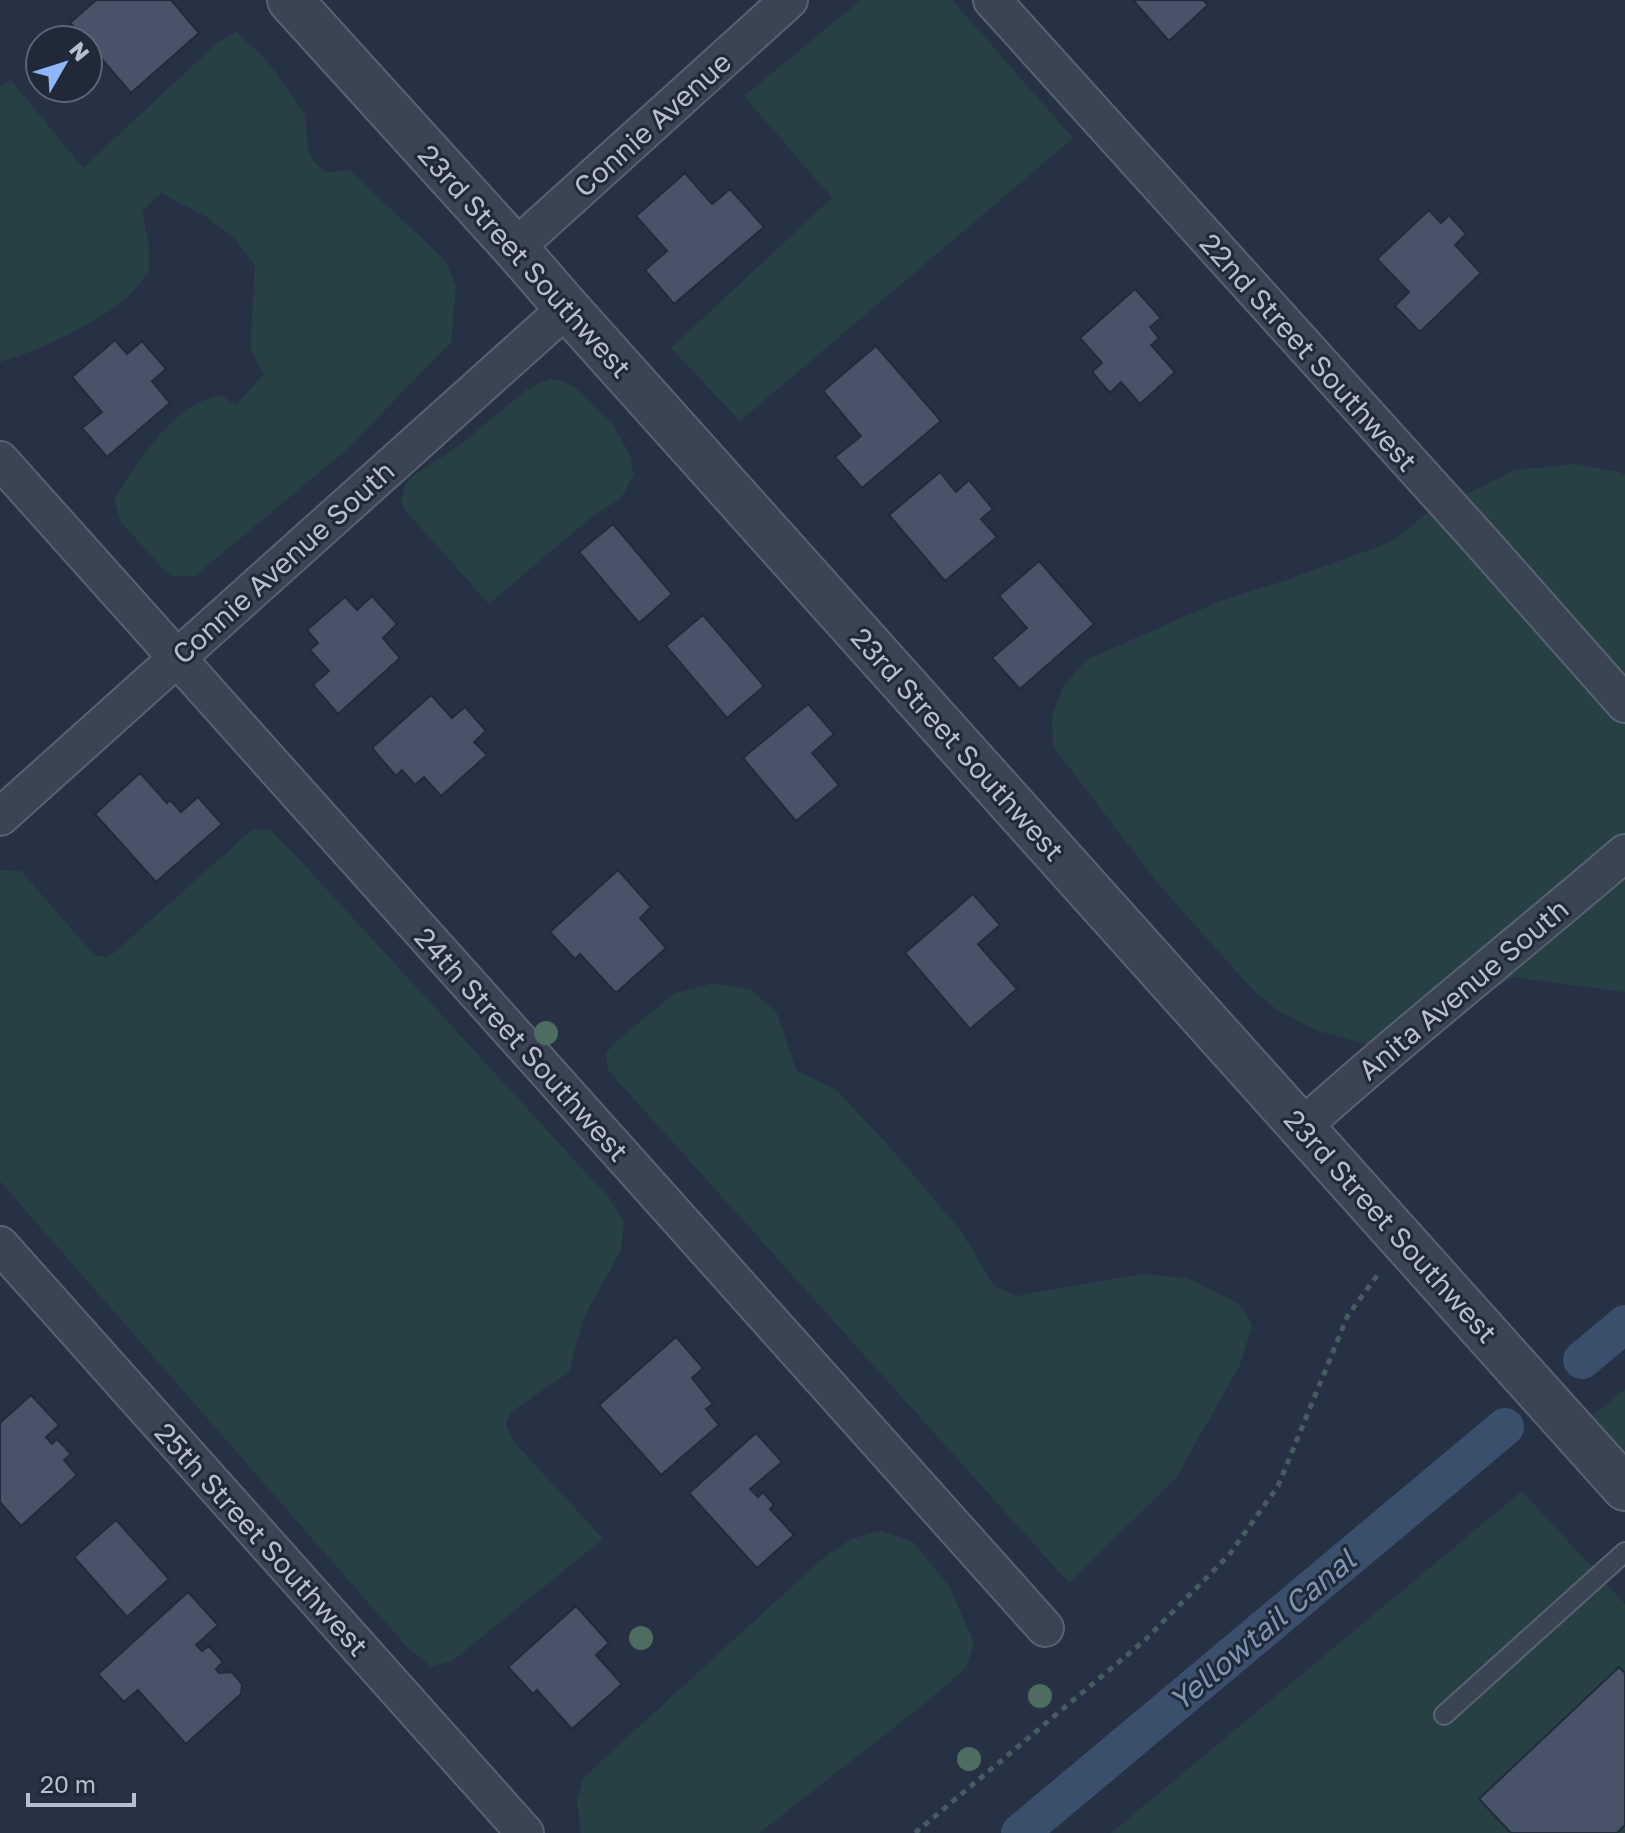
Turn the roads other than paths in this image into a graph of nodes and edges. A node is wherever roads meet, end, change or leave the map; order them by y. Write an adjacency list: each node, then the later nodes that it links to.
1 (290, 0): 4 (street, 23rd Street Southwest)
2 (789, 0): 4 (street, Connie Avenue)
3 (992, 0): 8 (street, 22nd Street Southwest)
4 (515, 248): 5 (street, 23rd Street Southwest)
5 (567, 308): 7 (street, Connie Avenue South); 11 (street, 23rd Street Southwest)
6 (0, 460): 7 (street, 24th Street Southwest)
7 (177, 657): 9 (street, Connie Avenue South); 15 (street, 24th Street Southwest)
8 (1625, 704)
9 (0, 817)
10 (1625, 853): 11 (street, Anita Avenue South)
11 (1302, 1127): 13 (street, 23rd Street Southwest)
12 (0, 1245): 17 (street, 25th Street Southwest)
13 (1625, 1488)
14 (1625, 1552): 16 (lane)
15 (1045, 1628)
16 (1444, 1715)
17 (525, 1833)

